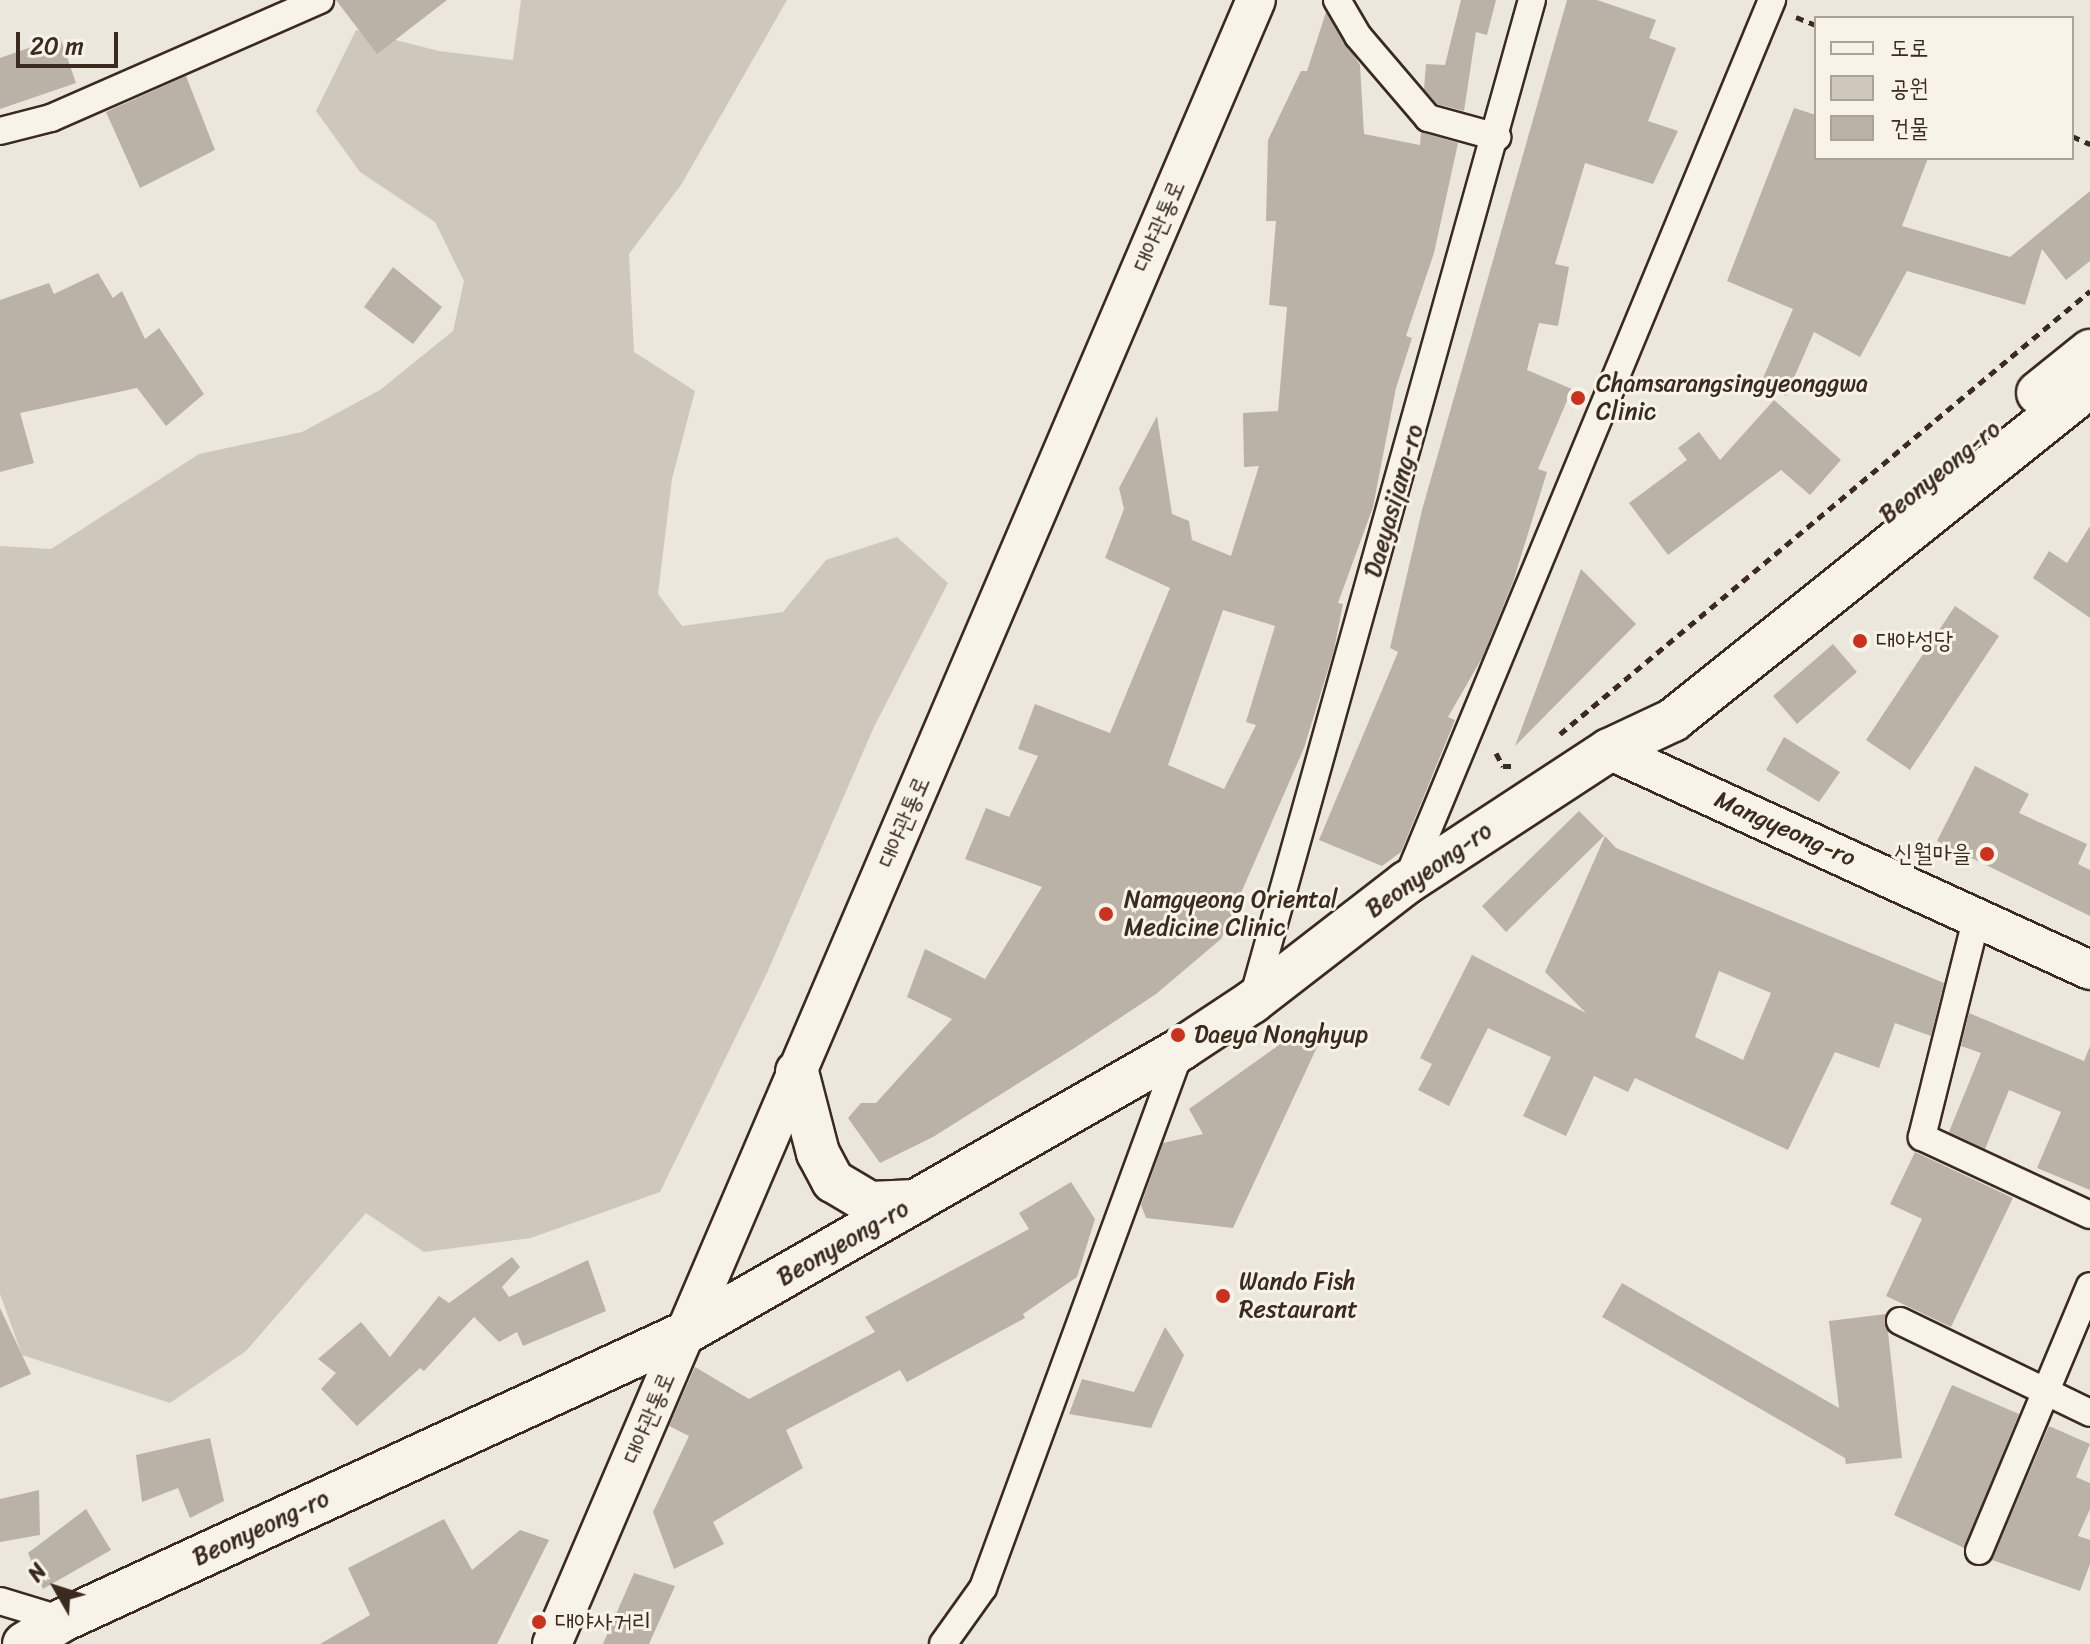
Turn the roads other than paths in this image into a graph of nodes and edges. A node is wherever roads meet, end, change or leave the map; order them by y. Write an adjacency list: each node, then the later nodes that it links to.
1 (320, 0): 6 (street)
2 (1256, 0): 16 (main road, 대야관통로)
3 (1337, 0): 7 (street)
4 (1532, 0): 7 (street, Daeyasijang-ro)
5 (1772, 0): 11 (street)
6 (0, 131)
7 (1497, 137): 14 (street, Daeyasijang-ro)
8 (2090, 351): 10 (main road, Beonyeong-ro)
9 (2090, 386): 10 (main road, Beonyeong-ro)
10 (1609, 750): 11 (main road, Beonyeong-ro); 12 (main road, Mangyeong-ro)
11 (1406, 883): 14 (main road, Beonyeong-ro)
12 (1977, 916): 13 (main road, Mangyeong-ro); 18 (street)
13 (2090, 970)
14 (1252, 1002): 15 (main road, Beonyeong-ro)
15 (1181, 1049): 17 (main road, Beonyeong-ro); 29 (street)
16 (797, 1072): 17 (main road); 21 (main road, 대야관통로)
17 (917, 1201): 21 (main road, Beonyeong-ro)
18 (2090, 1215)
19 (2090, 1286): 22 (street)
20 (1900, 1321): 22 (street)
21 (685, 1333): 26 (main road, Beonyeong-ro); 28 (main road, 대야관통로)
22 (2046, 1395): 23 (street); 24 (street)
23 (2090, 1413)
24 (1979, 1551)
25 (0, 1601): 26 (street)
26 (63, 1620): 27 (main road, Beonyeong-ro)
27 (24, 1644)
28 (552, 1644)
29 (943, 1644)

